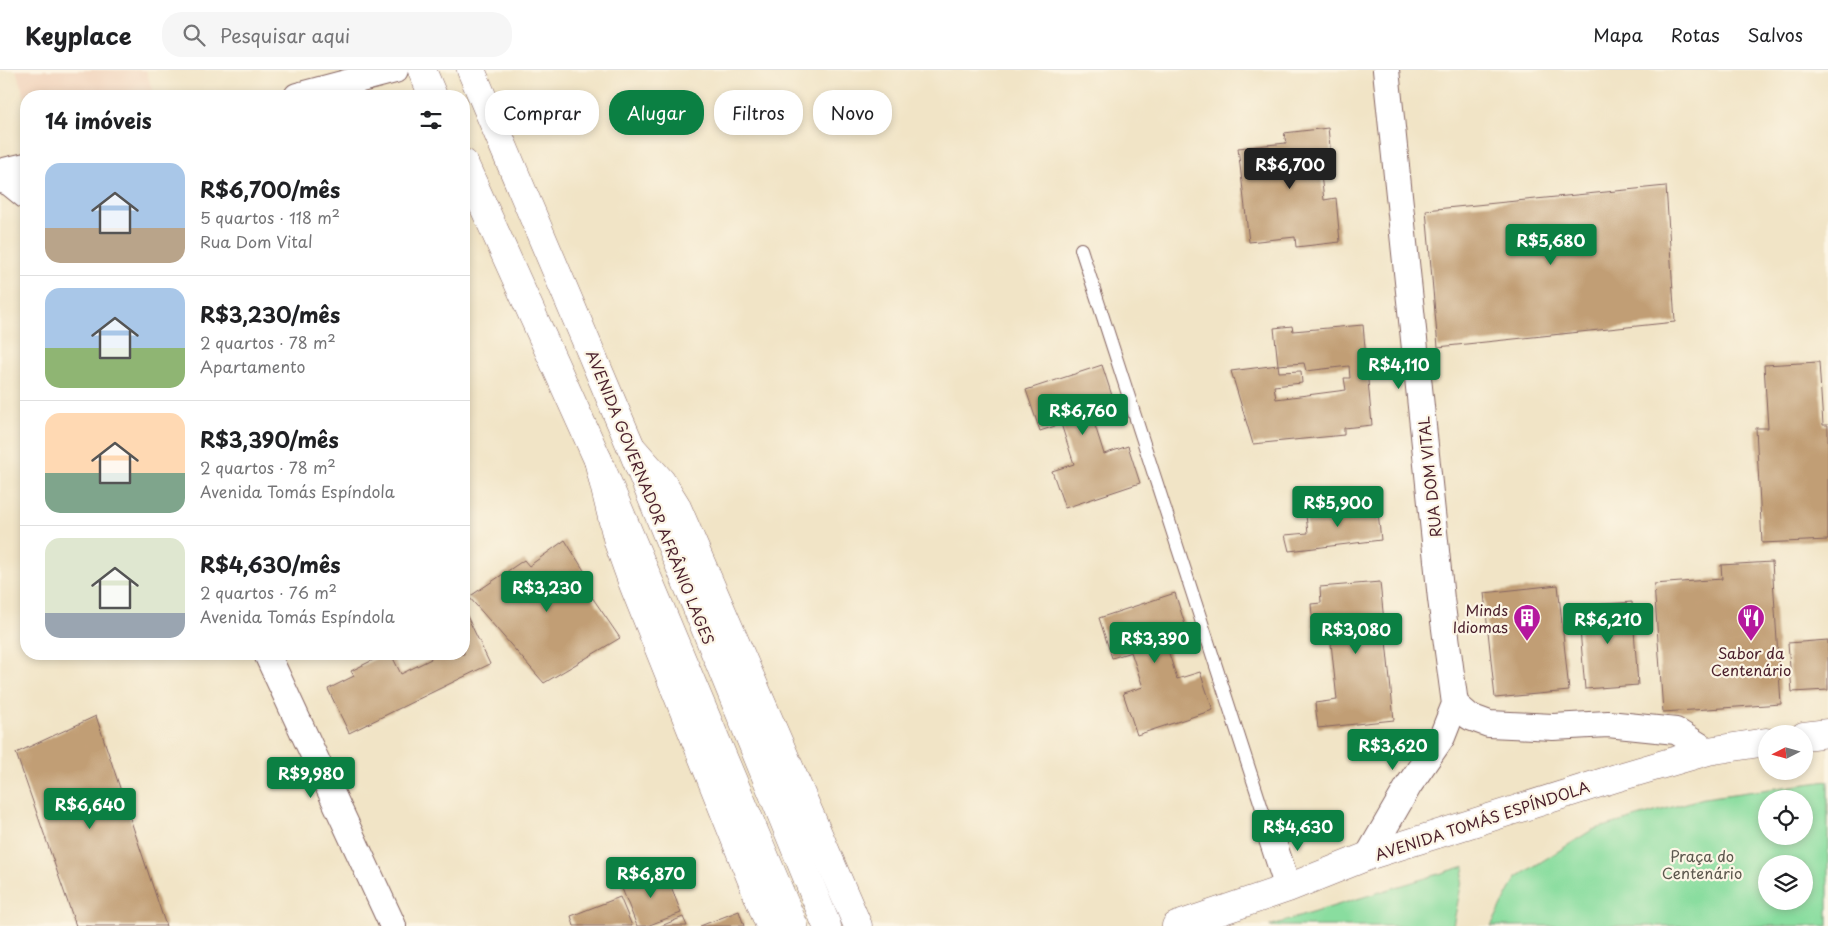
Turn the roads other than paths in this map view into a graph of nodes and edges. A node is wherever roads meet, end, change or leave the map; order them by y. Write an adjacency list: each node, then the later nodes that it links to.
1 (395, 70): 5 (street)
2 (422, 70): 6 (main road)
3 (471, 70): 13 (main road, AVENIDA GOVERNADOR AFRÂNIO LAGES)
4 (1386, 70): 16 (street, RUA DOM VITAL)
5 (320, 90)
6 (430, 90)
7 (20, 167): 8 (street)
8 (0, 172)
9 (470, 176): 14 (main road)
10 (0, 179): 11 (street)
11 (20, 191)
12 (1081, 249): 21 (lane)
13 (631, 447): 27 (main road, AVENIDA GOVERNADOR AFRÂNIO LAGES); 28 (main road)
14 (598, 460): 25 (main road); 26 (main road)
15 (270, 660): 24 (street)
16 (1455, 704): 20 (street); 22 (street, RUA DOM VITAL)
17 (1828, 732): 18 (main road)
18 (1813, 734)
19 (1758, 743): 20 (main road, AVENIDA TOMÁS ESPÍNDOLA)
20 (1708, 751): 22 (main road, AVENIDA TOMÁS ESPÍNDOLA)
21 (1269, 830): 23 (street)
22 (1368, 856): 23 (main road, AVENIDA TOMÁS ESPÍNDOLA)
23 (1288, 888): 29 (main road, AVENIDA TOMÁS ESPÍNDOLA)
24 (393, 926)
25 (770, 926)
26 (794, 926)
27 (827, 926)
28 (858, 926)
29 (1176, 926)

